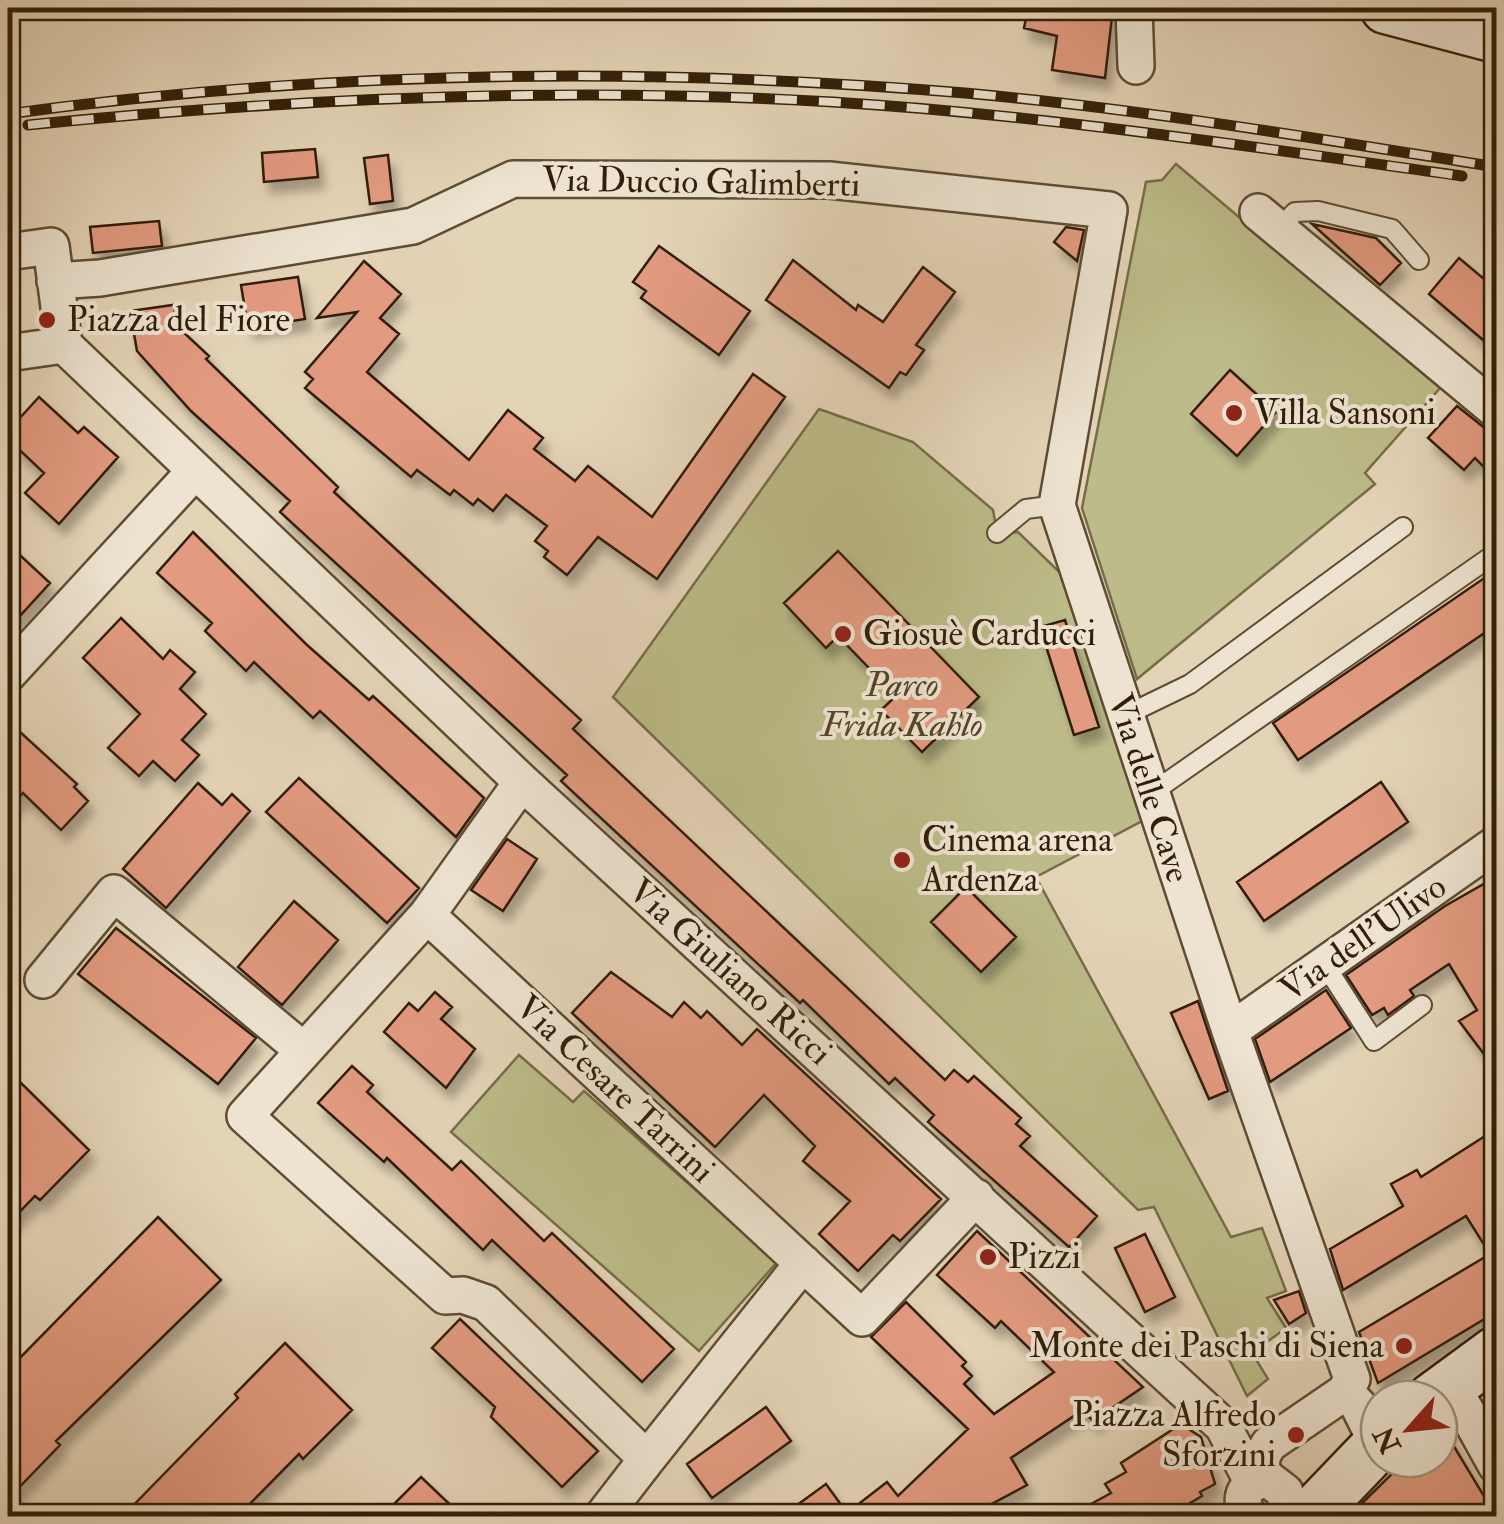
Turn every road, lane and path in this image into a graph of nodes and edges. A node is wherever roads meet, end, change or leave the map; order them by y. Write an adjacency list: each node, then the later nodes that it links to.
1 (1134, 8): 4 (street)
2 (1386, 8): 3 (main road)
3 (1496, 37)
4 (1136, 66)
5 (1060, 203): 9 (street, Via Duccio Galimberti); 14 (street, Via delle Cave)
6 (1268, 221): 8 (lane); 12 (street)
7 (8, 252): 9 (street)
8 (1419, 260)
9 (55, 281): 10 (street)
10 (64, 345): 11 (street); 13 (street, Via Giuliano Ricci)
11 (8, 353)
12 (1496, 410)
13 (194, 471): 18 (street); 20 (street, Via Giuliano Ricci)
14 (1057, 505): 16 (lane); 19 (street, Via delle Cave)
15 (1402, 528): 19 (lane)
16 (997, 533)
17 (1496, 552): 21 (lane)
18 (8, 674)
19 (1124, 716): 21 (street, Via delle Cave)
20 (522, 782): 23 (street); 29 (street, Via Giuliano Ricci)
21 (1143, 797): 27 (street, Via delle Cave)
22 (1496, 844): 24 (street, Via dell'Ulivo)
23 (427, 916): 28 (street); 30 (street, Via Cesare Tarrini)
24 (1325, 965): 26 (lane); 27 (street, Via dell'Ulivo)
25 (43, 980): 28 (street)
26 (1422, 1005)
27 (1230, 1031): 33 (street, Via delle Cave)
28 (303, 1050): 37 (street)
29 (976, 1197): 30 (street, Via Cesare Tarrini); 39 (street, Via Giuliano Ricci)
30 (803, 1263): 37 (street)
31 (1496, 1352): 32 (main road)
32 (1459, 1379)
33 (1359, 1402)
34 (1459, 1416): 38 (street)
35 (1359, 1423): 39 (street)
36 (1359, 1430): 40 (main road)
37 (648, 1459): 41 (street)
38 (1496, 1464)
39 (1247, 1500): 40 (street, Via Giuliano Ricci)
40 (1296, 1514)
41 (603, 1516)

